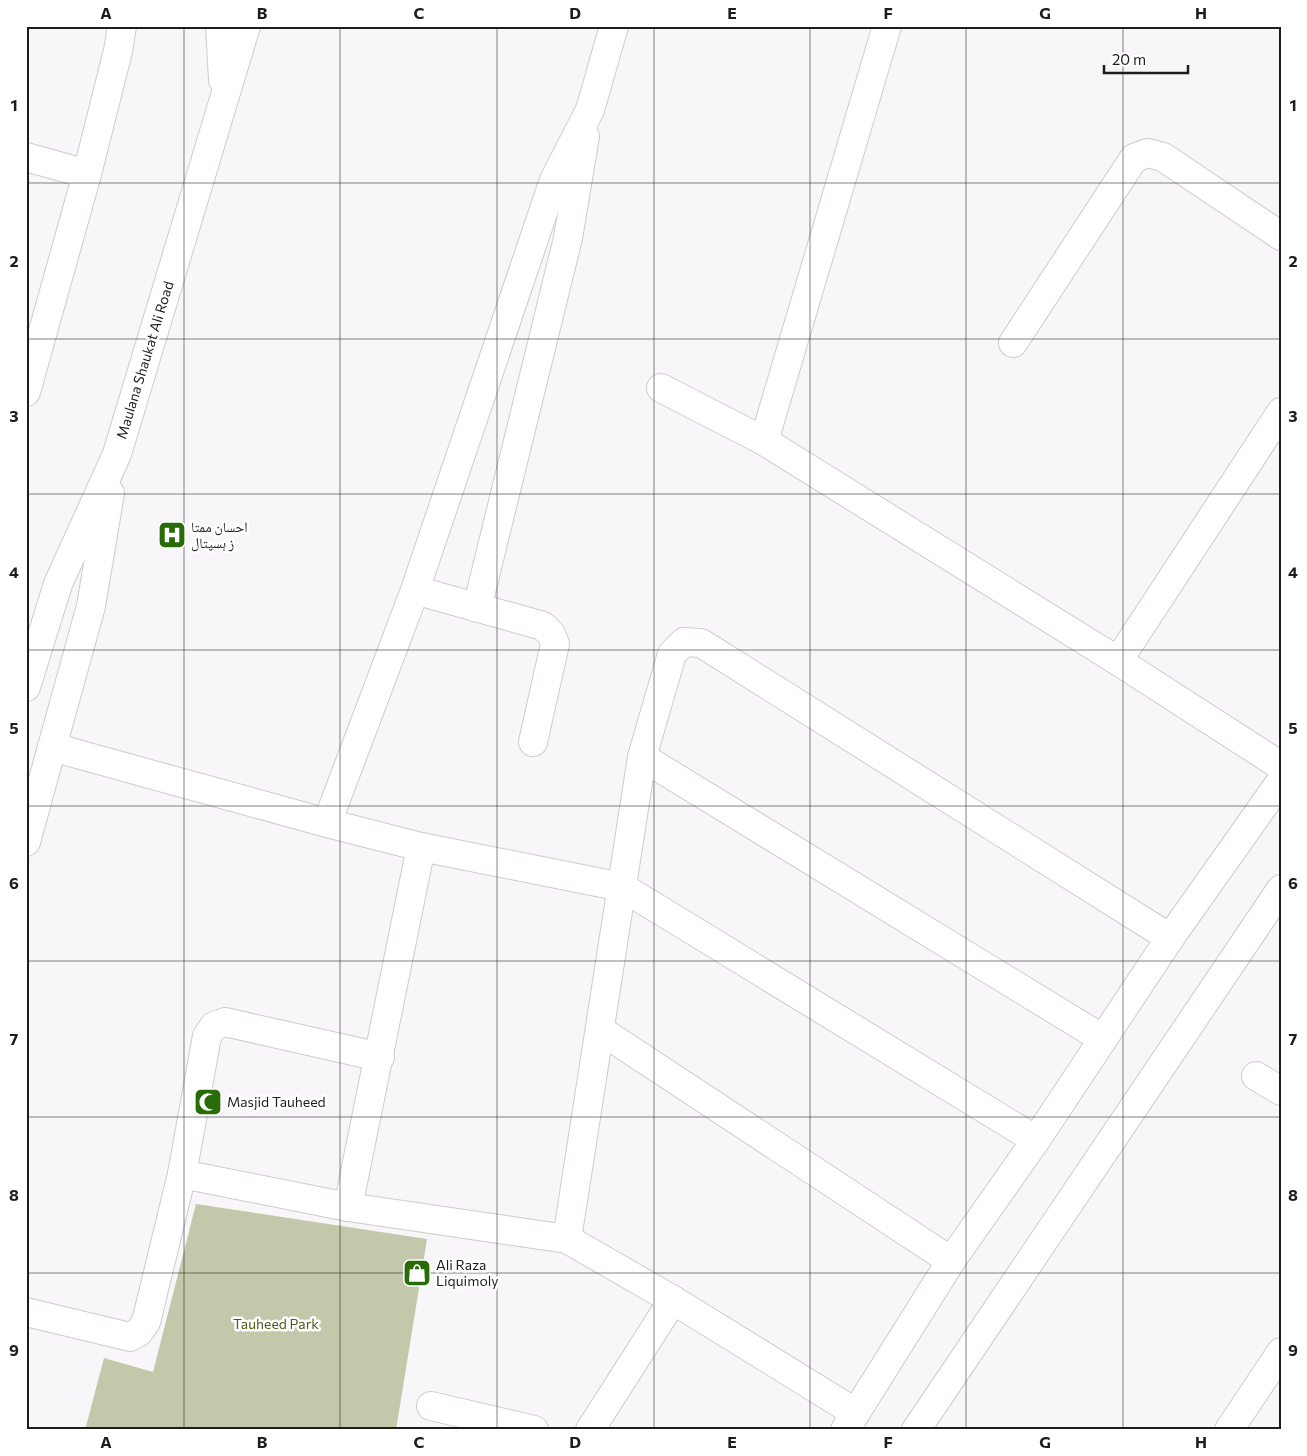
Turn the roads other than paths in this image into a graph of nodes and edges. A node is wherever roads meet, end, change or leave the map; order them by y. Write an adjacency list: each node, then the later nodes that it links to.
1 (137, 26): 6 (street)
2 (220, 26): 7 (street)
3 (246, 26): 7 (street, Maulana Shaukat Ali Road)
4 (614, 26): 8 (street)
5 (887, 26): 16 (street)
6 (120, 39): 10 (street)
7 (224, 96): 17 (street, Maulana Shaukat Ali Road)
8 (590, 110): 18 (street); 19 (street)
9 (26, 157): 10 (street)
10 (87, 174): 13 (street)
11 (1281, 236): 12 (street)
12 (1013, 342)
13 (27, 386)
14 (661, 388): 16 (street)
15 (1281, 412): 20 (street)
16 (764, 441): 20 (street)
17 (117, 454): 21 (street, Maulana Shaukat Ali Road); 23 (street)
18 (414, 590): 19 (street); 27 (street)
19 (478, 608): 22 (street)
20 (1118, 661): 25 (street)
21 (26, 687)
22 (533, 742)
23 (52, 747): 27 (street); 28 (street)
24 (642, 757): 30 (street); 32 (street); 34 (street)
25 (1281, 766)
26 (1281, 781): 32 (street)
27 (327, 823): 29 (street)
28 (26, 842)
29 (421, 846): 30 (street); 35 (street)
30 (622, 887): 33 (street); 38 (street)
31 (1281, 889): 50 (street)
32 (1170, 938): 34 (street)
33 (600, 1030): 41 (street); 42 (street)
34 (1103, 1039): 38 (street)
35 (380, 1057): 39 (street); 40 (street)
36 (1256, 1076): 37 (street)
37 (1281, 1091)
38 (1036, 1140): 42 (street)
39 (182, 1174): 40 (street); 44 (street)
40 (348, 1207): 41 (street)
41 (568, 1240): 43 (street)
42 (951, 1262): 47 (street)
43 (673, 1300): 47 (street); 49 (street)
44 (26, 1312)
45 (1281, 1352): 51 (street)
46 (431, 1406): 48 (street)
47 (851, 1421)
48 (534, 1430)
49 (590, 1430)
50 (916, 1430)
51 (1229, 1430)

